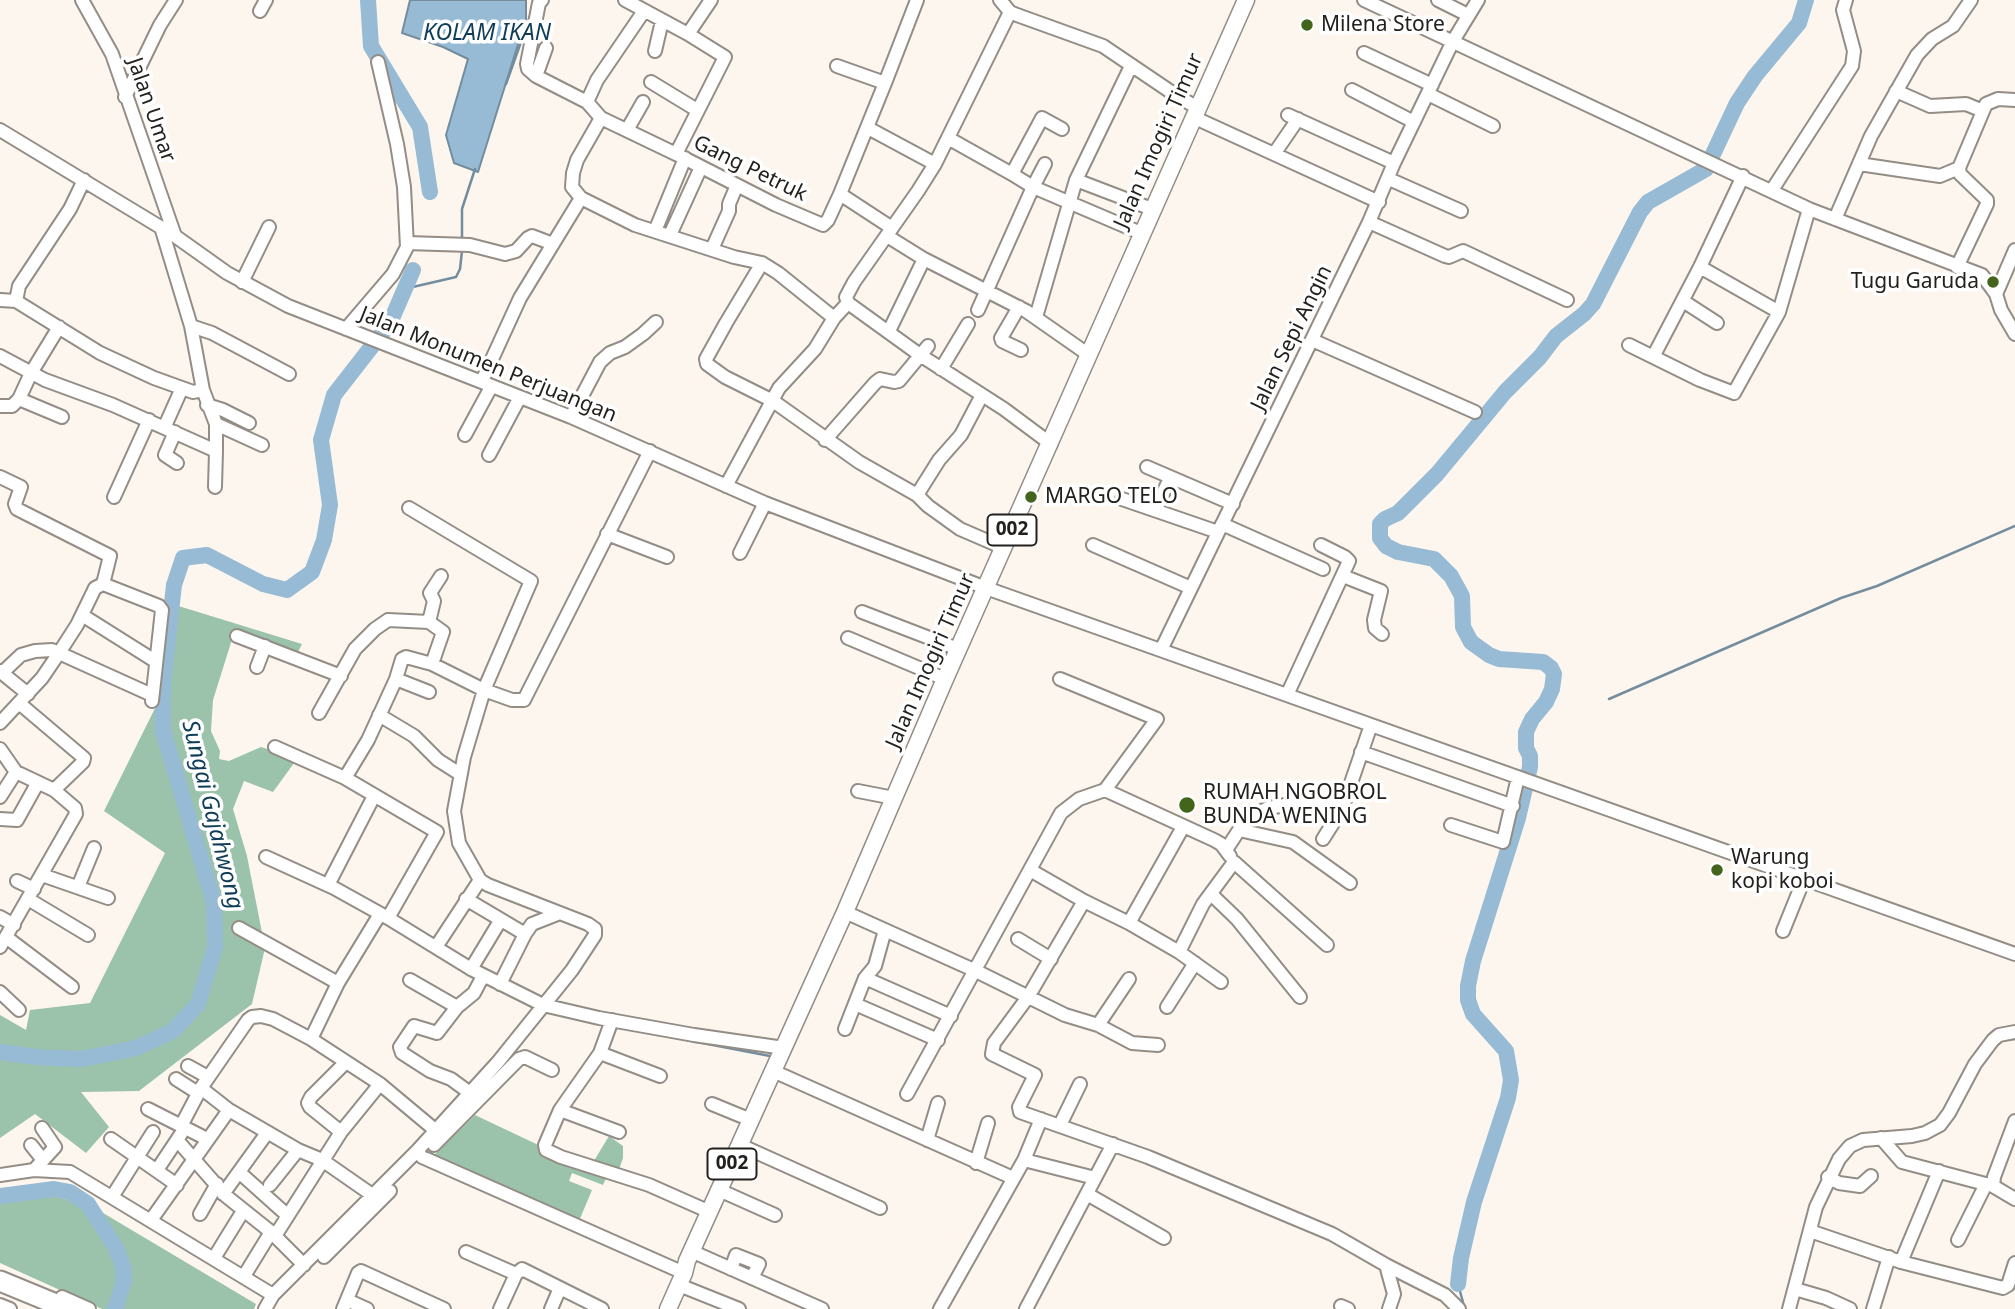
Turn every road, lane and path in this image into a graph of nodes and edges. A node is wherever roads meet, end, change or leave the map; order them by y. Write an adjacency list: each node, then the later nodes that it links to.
1 (82, 0): 32 (street, Jalan Umar)
2 (176, 0): 32 (street)
3 (542, 0): 26 (street)
4 (625, 0): 14 (street, Gang Petruk)
5 (711, 0): 18 (street)
6 (917, 0): 28 (street, Gang Petruk)
7 (1000, 0): 15 (street)
8 (1246, 0): 38 (main road, Jalan Imogiri Timur / 002)
9 (1438, 0): 16 (street)
10 (1478, 0): 16 (street, Jalan Sepi Angin)
11 (1846, 0): 62 (street)
12 (1371, 1): 19 (street)
13 (1965, 2): 31 (street)
14 (644, 11): 17 (street, Gang Petruk); 34 (street)
15 (1010, 12): 25 (street); 46 (street)
16 (1468, 15): 19 (street, Jalan Sepi Angin)
17 (662, 21): 18 (street, Gang Petruk); 21 (street)
18 (688, 34): 36 (street, Gang Petruk)
19 (1453, 41): 29 (street, Jalan Sepi Angin); 56 (street)
20 (546, 48): 26 (street)
21 (655, 51)
22 (1364, 53): 29 (street)
23 (378, 62): 79 (street)
24 (837, 66): 28 (street)
25 (1131, 66): 38 (street); 59 (street)
26 (536, 76): 34 (street)
27 (651, 82): 36 (street)
28 (885, 83): 42 (street, Gang Petruk)
29 (1430, 89): 40 (street, Jalan Sepi Angin); 41 (street)
30 (1352, 90): 40 (street)
31 (1896, 91): 37 (street); 52 (street)
32 (125, 97): 78 (street, Jalan Umar)
33 (2015, 100): 37 (street)
34 (587, 102): 39 (street)
35 (643, 102): 45 (street)
36 (697, 110): 48 (street, Gang Petruk)
37 (1983, 111): 54 (street)
38 (1195, 112): 47 (street); 67 (main road, Jalan Imogiri Timur / 002)
39 (601, 118): 45 (street); 64 (street)
40 (1414, 122): 50 (street, Jalan Sepi Angin)
41 (1493, 126)
42 (868, 128): 49 (street); 63 (street, Gang Petruk)
43 (1062, 129): 55 (street)
44 (0, 130): 58 (street, Jalan Monumen Perjuangan)
45 (627, 130): 48 (street)
46 (948, 138): 49 (street); 55 (street)
47 (1274, 154): 50 (street); 66 (street)
48 (680, 156): 53 (street, Gang Petruk); 74 (street)
49 (934, 163): 75 (street)
50 (1394, 163): 57 (street, Jalan Sepi Angin)
51 (1045, 164): 61 (street)
52 (1859, 164): 54 (street); 70 (street)
53 (701, 167): 60 (street, Gang Petruk); 77 (street)
54 (1959, 168): 86 (street)
55 (1012, 174): 61 (street)
56 (1743, 176): 62 (street); 85 (street)
57 (1389, 179): 66 (street, Jalan Sepi Angin); 69 (street)
58 (84, 180): 73 (street, Jalan Monumen Perjuangan); 94 (street)
59 (1076, 180): 65 (street); 67 (street)
60 (737, 185): 63 (street, Gang Petruk); 81 (street)
61 (1033, 187): 65 (street); 90 (street)
62 (1772, 190): 68 (street)
63 (840, 194): 75 (street)
64 (581, 198): 74 (street); 80 (street)
65 (1068, 202): 76 (street); 100 (street)
66 (1379, 202): 71 (street, Jalan Sepi Angin)
67 (1152, 209): 76 (main road, Jalan Imogiri Timur / 002)
68 (1809, 209): 70 (street); 99 (street)
69 (1461, 211)
70 (1835, 219): 86 (street)
71 (1369, 222): 93 (street); 110 (street, Jalan Sepi Angin)
72 (269, 227): 89 (street)
73 (161, 228): 78 (street, Jalan Monumen Perjuangan); 105 (street)
74 (655, 230): 77 (street)
75 (890, 232): 83 (street); 96 (street)
76 (1141, 233): 114 (main road, Jalan Imogiri Timur / 002)
77 (670, 235): 81 (street)
78 (175, 236): 89 (street, Jalan Monumen Perjuangan)
79 (407, 243): 80 (street); 107 (street)
80 (552, 244): 120 (street)
81 (712, 249): 84 (street)
82 (2015, 250): 87 (street)
83 (924, 259): 90 (street); 108 (street)
84 (762, 264): 101 (street); 126 (street)
85 (1700, 267): 95 (street); 99 (street)
86 (1957, 267): 88 (street)
87 (2005, 270): 88 (street); 91 (street)
88 (1982, 275): 91 (street)
89 (242, 282): 107 (street, Jalan Monumen Perjuangan)
90 (986, 290): 97 (street); 98 (street)
91 (1996, 294): 109 (street)
92 (0, 300): 94 (street)
93 (1567, 300)
94 (16, 301): 106 (street)
95 (1683, 301): 103 (street); 116 (street)
96 (848, 303): 101 (street); 108 (street)
97 (1019, 307): 100 (street); 112 (street)
98 (978, 310)
99 (1779, 312): 116 (street)
100 (1036, 317): 114 (street)
101 (834, 318): 126 (street)
102 (656, 322): 131 (street)
103 (1717, 323)
104 (968, 324): 117 (street)
105 (191, 326): 119 (street); 122 (street)
106 (58, 327): 118 (street); 121 (street)
107 (346, 329): 120 (street, Jalan Monumen Perjuangan)
108 (888, 331): 113 (street)
109 (2015, 334)
110 (1312, 340): 129 (street); 153 (street, Jalan Sepi Angin)
111 (1629, 345): 116 (street)
112 (1021, 350)
113 (924, 351): 117 (street); 137 (street)
114 (1089, 355): 138 (main road, Jalan Imogiri Timur / 002)
115 (0, 356): 118 (street)
116 (1653, 357)
117 (941, 369): 123 (street)
118 (31, 373): 125 (street); 132 (street)
119 (289, 374)
120 (486, 384): 124 (street, Jalan Monumen Perjuangan); 136 (street)
121 (182, 388): 122 (street); 135 (street)
122 (203, 390): 127 (street)
123 (982, 395): 138 (street); 149 (street)
124 (520, 397): 131 (street, Jalan Monumen Perjuangan); 142 (street)
125 (19, 399): 128 (street); 130 (street)
126 (773, 401): 137 (street); 147 (street)
127 (207, 405): 133 (street); 134 (street)
128 (0, 406)
129 (1475, 412)
130 (62, 417)
131 (571, 417): 141 (street, Jalan Monumen Perjuangan)
132 (149, 420): 135 (street); 150 (street)
133 (249, 423)
134 (216, 424): 139 (street); 140 (street)
135 (170, 429): 140 (street); 143 (street)
136 (465, 435)
137 (825, 440): 149 (street)
138 (1051, 444): 160 (main road, Jalan Imogiri Timur / 002)
139 (262, 446)
140 (216, 451): 148 (street)
141 (650, 451): 147 (street, Jalan Monumen Perjuangan); 157 (street)
142 (489, 455)
143 (177, 463)
144 (1147, 467): 146 (street)
145 (0, 477): 166 (street)
146 (1170, 478): 153 (street); 155 (street)
147 (726, 486): 152 (street, Jalan Monumen Perjuangan)
148 (215, 487)
149 (918, 495): 160 (street)
150 (114, 497)
151 (1122, 499): 155 (street)
152 (765, 503): 161 (street); 167 (street, Jalan Monumen Perjuangan)
153 (1233, 504): 156 (street, Jalan Sepi Angin)
154 (409, 508): 187 (street)
155 (1156, 509): 156 (street)
156 (1220, 528): 163 (street); 168 (street, Jalan Sepi Angin)
157 (607, 534): 162 (street); 187 (street)
158 (1093, 545): 168 (street)
159 (1321, 545): 165 (street)
160 (1004, 548): 167 (main road, Jalan Imogiri Timur / 002)
161 (740, 553)
162 (667, 557)
163 (1322, 569)
164 (442, 576): 171 (street)
165 (1343, 576): 172 (street); 189 (street)
166 (103, 584): 170 (street); 179 (street)
167 (986, 588): 176 (main road, Jalan Imogiri Timur / 002); 177 (street, Jalan Monumen Perjuangan)
168 (1191, 588): 177 (street, Jalan Sepi Angin)
169 (862, 612): 176 (street)
170 (82, 615): 178 (street); 179 (street)
171 (429, 622): 180 (street); 183 (street)
172 (1382, 634)
173 (237, 636): 175 (street)
174 (848, 638): 185 (street)
175 (265, 646): 181 (street); 183 (street)
176 (958, 649): 185 (main road, Jalan Imogiri Timur / 002)
177 (1161, 650): 189 (street, Jalan Monumen Perjuangan)
178 (59, 653): 179 (street); 182 (street); 190 (street)
179 (155, 660)
180 (432, 664): 184 (street); 187 (street)
181 (257, 667)
182 (1, 672): 190 (street)
183 (341, 676): 191 (street)
184 (396, 679): 188 (street); 192 (street)
185 (945, 679): 208 (main road, Jalan Imogiri Timur / 002)
186 (1060, 679): 204 (street)
187 (484, 691): 199 (street)
188 (429, 692)
189 (1287, 695): 194 (street, Jalan Monumen Perjuangan)
190 (24, 699): 193 (street); 203 (street)
191 (319, 713)
192 (379, 715): 199 (street); 200 (street)
193 (0, 723)
194 (1371, 725): 197 (street); 201 (street, Jalan Monumen Perjuangan)
195 (275, 747): 200 (street)
196 (0, 749): 198 (street)
197 (1361, 752): 209 (street); 210 (street)
198 (16, 772): 202 (street); 207 (street)
199 (460, 774): 217 (street)
200 (345, 778): 206 (street)
201 (1518, 779): 209 (street); 224 (street, Jalan Monumen Perjuangan)
202 (37, 784): 203 (street); 211 (street)
203 (54, 790): 223 (street)
204 (1105, 790): 213 (street); 222 (street)
205 (858, 791): 208 (street)
206 (374, 796): 215 (street); 228 (street)
207 (0, 797)
208 (894, 797): 235 (main road, Jalan Imogiri Timur / 002)
209 (1513, 804): 212 (street)
210 (1342, 809): 214 (street); 216 (street)
211 (0, 819)
212 (1451, 825)
213 (1183, 827): 219 (street); 240 (street)
214 (1238, 831): 219 (street); 227 (street)
215 (437, 832): 217 (street); 237 (street)
216 (1323, 839)
217 (459, 843): 225 (street)
218 (94, 848): 229 (street)
219 (1226, 850): 221 (street)
220 (266, 857): 228 (street)
221 (1234, 862): 231 (street); 249 (street)
222 (1030, 870): 234 (street); 256 (street)
223 (42, 875): 229 (street); 230 (street)
224 (1804, 879): 244 (street); 252 (street, Jalan Monumen Perjuangan)
225 (480, 880): 233 (street); 236 (street)
226 (17, 881): 230 (street)
227 (1350, 883)
228 (328, 885): 237 (street)
229 (78, 887): 232 (street)
230 (31, 894): 241 (street); 246 (street)
231 (1211, 894): 251 (street); 267 (street)
232 (108, 898)
233 (466, 900): 239 (street); 250 (street)
234 (1084, 901): 240 (street); 253 (street)
235 (845, 912): 243 (street); 282 (main road, Jalan Imogiri Timur / 002)
236 (560, 913): 245 (street); 268 (street)
237 (384, 916): 250 (street); 262 (street)
238 (0, 917): 241 (street)
239 (500, 921): 245 (street); 255 (street)
240 (1129, 923): 251 (street)
241 (14, 925): 248 (street)
242 (239, 928): 262 (street)
243 (886, 930): 256 (street); 258 (street)
244 (1783, 931)
245 (525, 934): 263 (street)
246 (88, 935)
247 (1018, 939): 253 (street)
248 (3, 942): 264 (street)
249 (1326, 945)
250 (436, 947): 255 (street)
251 (1179, 952): 254 (street)
252 (2015, 954)
253 (1051, 959): 266 (street)
254 (1195, 963): 261 (street); 271 (street)
255 (471, 970): 257 (street)
256 (976, 971): 266 (street); 273 (street)
257 (484, 976): 263 (street); 270 (street)
258 (865, 978): 269 (street); 273 (street)
259 (1129, 979): 275 (street)
260 (410, 980): 270 (street)
261 (1221, 982)
262 (338, 983): 278 (street)
263 (500, 984): 268 (street)
264 (72, 987)
265 (0, 992): 272 (street)
266 (1028, 997): 275 (street); 299 (street)
267 (1300, 997)
268 (543, 1004): 274 (street); 284 (street)
269 (855, 1004): 276 (street); 279 (street)
270 (457, 1007): 293 (street)
271 (1167, 1007)
272 (19, 1010)
273 (951, 1016): 279 (street)
274 (612, 1020): 281 (street); 282 (street)
275 (1098, 1025): 280 (street)
276 (845, 1029)
277 (2015, 1032): 311 (street)
278 (311, 1040): 283 (street); 291 (street)
279 (938, 1040): 292 (street)
280 (1158, 1045)
281 (600, 1053): 287 (street); 298 (street)
282 (778, 1061): 300 (main road, Jalan Imogiri Timur / 002); 315 (street)
283 (346, 1062): 289 (street); 307 (street)
284 (504, 1064): 286 (street); 293 (street)
285 (188, 1066): 291 (street)
286 (552, 1070)
287 (660, 1076)
288 (176, 1079): 291 (street)
289 (380, 1084): 307 (street); 310 (street)
290 (1080, 1084): 303 (street)
291 (203, 1086): 297 (street); 304 (street)
292 (907, 1094)
293 (471, 1098): 310 (street)
294 (938, 1103): 315 (street)
295 (712, 1104): 300 (street)
296 (148, 1109): 304 (street)
297 (229, 1110): 309 (street); 313 (street)
298 (560, 1110): 308 (street); 347 (street)
299 (1041, 1119): 303 (street); 324 (street)
300 (751, 1120): 318 (main road, Jalan Imogiri Timur / 002)
301 (2015, 1121): 338 (street)
302 (988, 1123): 326 (street)
303 (1060, 1125): 316 (street)
304 (183, 1127): 313 (street); 314 (street)
305 (42, 1128): 322 (street)
306 (153, 1132): 321 (street)
307 (341, 1132): 323 (street)
308 (619, 1132)
309 (267, 1133): 319 (street); 330 (street)
310 (439, 1133): 320 (street)
311 (1881, 1138): 329 (street); 333 (street)
312 (111, 1139): 321 (street)
313 (207, 1139): 325 (street)
314 (177, 1140): 325 (street); 328 (street)
315 (927, 1140): 326 (street)
316 (1113, 1144): 335 (street); 361 (street)
317 (31, 1145): 322 (street)
318 (740, 1145): 340 (main road, Jalan Imogiri Timur / 002); 345 (street)
319 (298, 1150): 323 (street); 337 (street)
320 (420, 1154): 343 (street); 362 (street)
321 (138, 1156): 328 (street); 342 (street)
322 (43, 1160): 327 (street)
323 (322, 1160): 343 (street); 349 (street)
324 (1024, 1160): 334 (street); 335 (street)
325 (194, 1161): 336 (street); 339 (street)
326 (975, 1163): 334 (street)
327 (34, 1170): 331 (street); 342 (street)
328 (157, 1170): 336 (street)
329 (1939, 1171): 338 (street); 358 (street)
330 (239, 1172): 339 (street); 349 (street)
331 (0, 1175)
332 (1871, 1176): 333 (street)
333 (1828, 1177): 352 (street)
334 (1013, 1178): 389 (street)
335 (1095, 1178): 341 (street)
336 (177, 1185): 351 (street)
337 (270, 1185)
338 (1989, 1185): 344 (street); 355 (street)
339 (220, 1189): 346 (street); 348 (street)
340 (719, 1190): 347 (main road, Jalan Imogiri Timur / 002); 350 (street)
341 (1087, 1194): 354 (street); 390 (street)
342 (112, 1197): 351 (street)
343 (377, 1198): 360 (street); 379 (street)
344 (2015, 1199)
345 (880, 1208)
346 (243, 1211): 353 (street); 357 (street)
347 (710, 1212): 362 (main road, Jalan Imogiri Timur / 002)
348 (200, 1214)
349 (287, 1215): 353 (street)
350 (775, 1215)
351 (151, 1220): 357 (street)
352 (1810, 1231): 358 (street); 368 (street)
353 (273, 1234): 360 (street); 365 (street)
354 (1164, 1238)
355 (1958, 1240)
356 (467, 1252): 364 (street)
357 (214, 1258): 365 (street)
358 (1895, 1259): 359 (street); 394 (street)
359 (2015, 1263)
360 (304, 1265): 370 (street)
361 (1386, 1265): 375 (street); 391 (street)
362 (684, 1268): 373 (street); 385 (main road, Jalan Imogiri Timur / 002); 386 (main road, Jalan Imogiri Timur / 002); 388 (street)
363 (0, 1270): 374 (street)
364 (516, 1273): 367 (street); 382 (street)
365 (244, 1276): 370 (street)
366 (0, 1280): 374 (highway)
367 (560, 1288): 383 (street); 384 (street)
368 (1795, 1289): 392 (street); 393 (street)
369 (0, 1293): 377 (highway)
370 (274, 1295): 378 (street)
371 (0, 1305): 376 (street)
372 (345, 1305): 380 (street); 381 (street)
373 (719, 1305): 387 (street)
374 (75, 1307)
375 (1463, 1308)
376 (10, 1309)
377 (37, 1309)
378 (265, 1309)
379 (274, 1309)
380 (367, 1309)
381 (444, 1309)
382 (500, 1309)
383 (551, 1309)
384 (602, 1309)
385 (658, 1309)
386 (668, 1309)
387 (739, 1309)
388 (822, 1309)
389 (940, 1309)
390 (1026, 1309)
391 (1390, 1309)
392 (1788, 1309)
393 (1850, 1309)
394 (1873, 1309)

